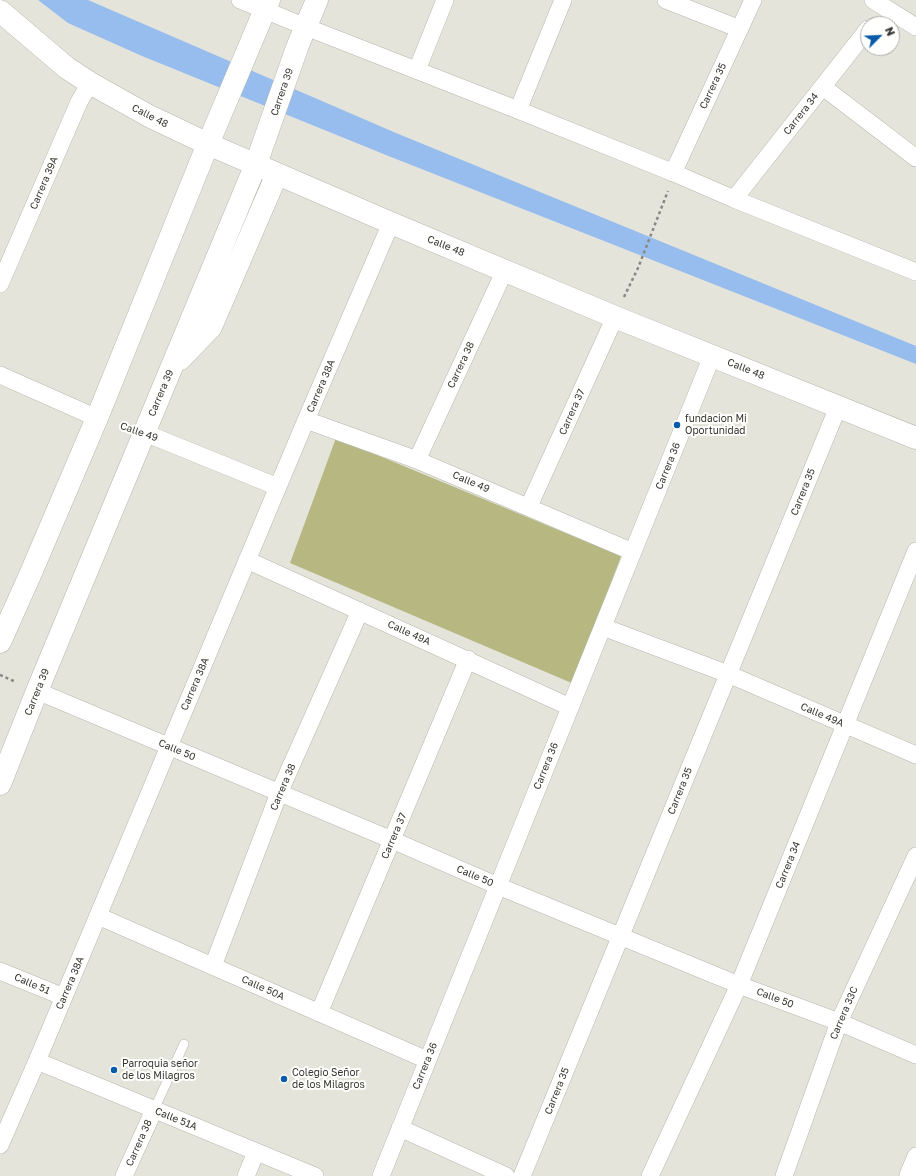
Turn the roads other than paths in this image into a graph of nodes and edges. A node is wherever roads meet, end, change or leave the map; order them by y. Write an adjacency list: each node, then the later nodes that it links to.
1 (240, 0): 9 (street)
2 (317, 0): 13 (main road, Carrera 39)
3 (445, 0): 15 (street)
4 (563, 0): 18 (street)
5 (666, 0): 12 (street)
6 (753, 0): 12 (street, Carrera 35)
7 (882, 3): 10 (street); 11 (street)
8 (0, 11): 16 (main road, Calle 48)
9 (264, 13): 13 (street); 19 (main road)
10 (876, 16)
11 (916, 27)
12 (740, 29): 22 (street, Carrera 35)
13 (302, 36): 15 (street); 20 (main road, Carrera 39)
14 (860, 39): 17 (street, Carrera 34)
15 (417, 70): 18 (street)
16 (90, 83): 19 (main road, Calle 48); 28 (street, Carrera 39A)
17 (823, 87): 21 (street); 24 (street, Carrera 34)
18 (518, 110): 22 (street)
19 (210, 138): 20 (main road, Calle 48); 34 (main road)
20 (259, 157): 23 (main road, Calle 48); 31 (main road, Carrera 39)
21 (916, 158)
22 (673, 173): 24 (street)
23 (277, 174): 25 (main road, Calle 48); 31 (main road)
24 (734, 199): 27 (street)
25 (391, 223): 26 (main road, Calle 48); 35 (street, Carrera 38A)
26 (505, 270): 29 (main road, Calle 48); 38 (street, Carrera 38)
27 (916, 272)
28 (0, 284)
29 (615, 317): 30 (main road, Calle 48); 40 (street, Carrera 37)
30 (712, 356): 33 (main road, Calle 48); 42 (street, Carrera 36)
31 (172, 366): 36 (main road, Carrera 39)
32 (0, 375): 34 (street)
33 (838, 406): 37 (main road, Calle 48); 48 (street, Carrera 35)
34 (97, 418): 46 (main road)
35 (306, 420): 38 (street, Calle 49); 39 (street, Carrera 38A)
36 (145, 433): 39 (street, Calle 49); 49 (main road, Carrera 39)
37 (916, 438)
38 (417, 460): 40 (street, Calle 49)
39 (278, 487): 43 (street, Carrera 38A)
40 (529, 506): 42 (street, Calle 49)
41 (916, 551): 51 (street, Carrera 34)
42 (633, 552): 45 (street, Carrera 36)
43 (248, 560): 44 (street, Calle 49A); 52 (street, Carrera 38A)
44 (360, 610): 47 (street, Calle 49A); 55 (street, Carrera 38)
45 (603, 627): 48 (street, Calle 49A); 50 (street, Carrera 36)
46 (0, 642)
47 (468, 659): 50 (street, Calle 49A); 56 (street, Carrera 37)
48 (728, 674): 51 (street, Calle 49A); 60 (street, Carrera 35)
49 (37, 691): 52 (street, Calle 50); 54 (main road, Carrera 39)
50 (570, 707): 58 (street, Carrera 36)
51 (845, 724): 53 (street, Calle 49A); 63 (street, Carrera 34)
52 (169, 746): 55 (street, Calle 50); 59 (street, Carrera 38A)
53 (916, 755)
54 (0, 784)
55 (279, 793): 56 (street, Calle 50); 61 (street, Carrera 38)
56 (392, 840): 58 (street, Calle 50); 65 (street, Carrera 37)
57 (916, 856): 66 (street, Carrera 33C)
58 (498, 886): 60 (street, Calle 50); 69 (street, Carrera 36)
59 (98, 916): 61 (street, Calle 50A); 64 (street, Carrera 38A)
60 (621, 936): 63 (street, Calle 50); 82 (street, Carrera 35)
61 (213, 966): 65 (street, Calle 50A)
62 (0, 971): 64 (street, Calle 51)
63 (739, 985): 66 (street, Calle 50); 83 (street, Carrera 34)
64 (64, 998): 70 (street, Carrera 38A)
65 (319, 1013): 69 (street, Calle 50A)
66 (839, 1022): 68 (street, Calle 50); 84 (street, Carrera 33C)
67 (184, 1044): 71 (lane)
68 (916, 1055)
69 (427, 1060): 72 (street, Carrera 36)
70 (37, 1061): 71 (street, Calle 51A); 73 (street, Carrera 38A)
71 (154, 1110): 74 (street, Calle 51A); 77 (street, Carrera 38)
72 (400, 1128): 80 (street, Carrera 36); 81 (street)
73 (0, 1145)
74 (256, 1152): 78 (street); 79 (street, Calle 51A)
75 (916, 1156): 76 (street)
76 (910, 1175)
77 (124, 1176)
78 (246, 1176)
79 (315, 1176)
80 (381, 1176)
81 (506, 1176)
82 (522, 1176)
83 (650, 1176)
84 (784, 1176)

